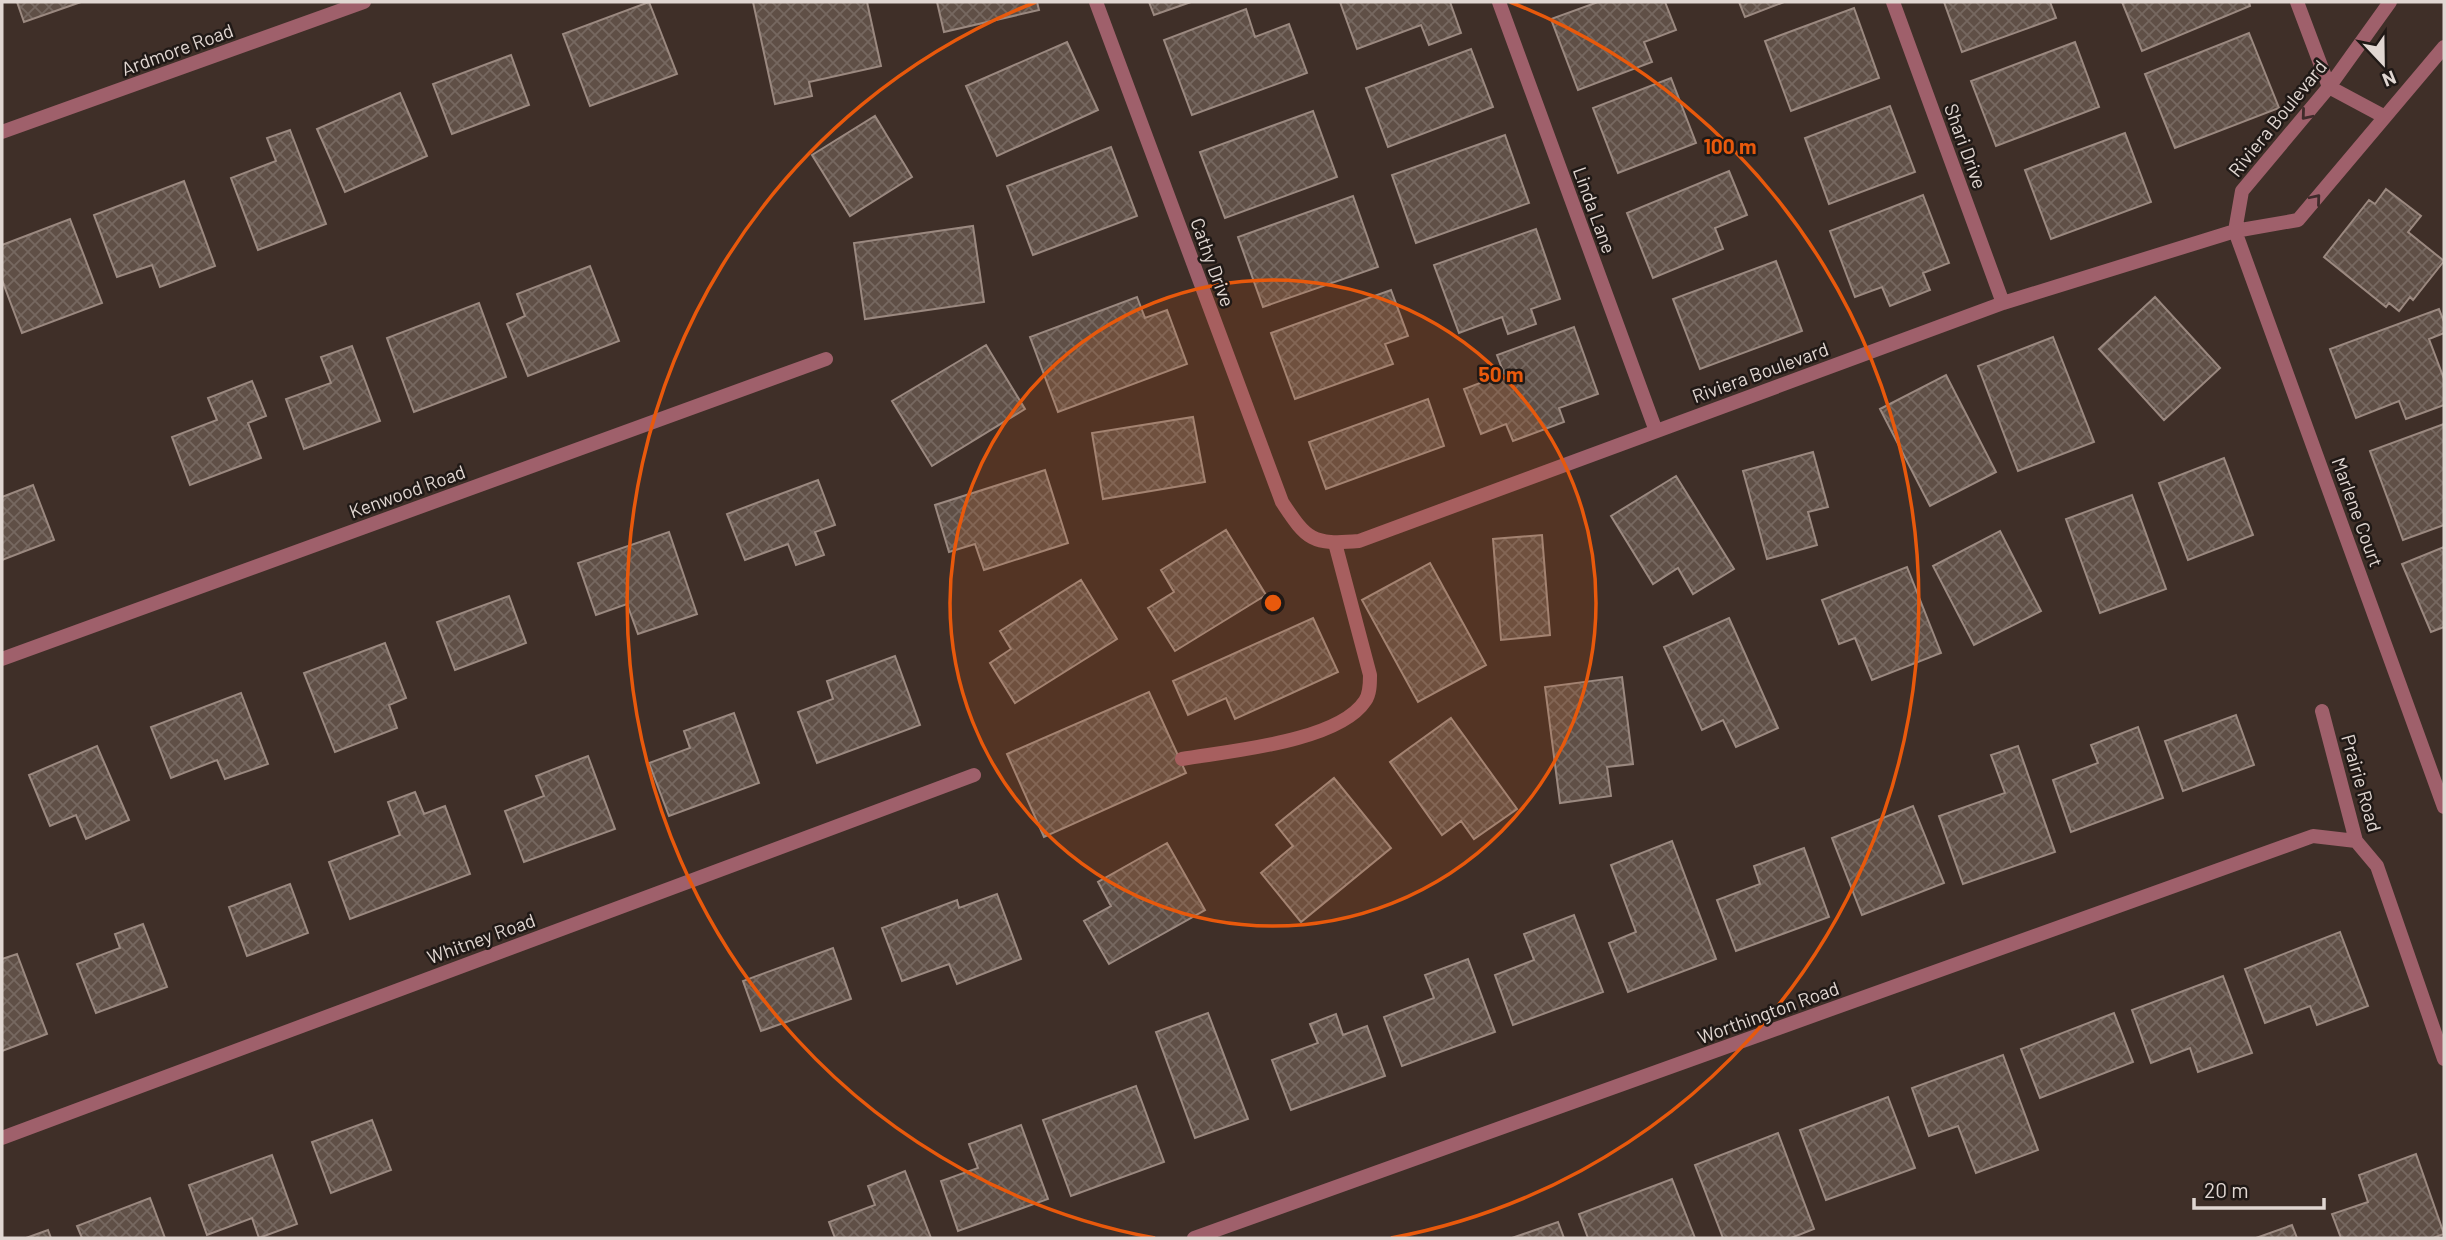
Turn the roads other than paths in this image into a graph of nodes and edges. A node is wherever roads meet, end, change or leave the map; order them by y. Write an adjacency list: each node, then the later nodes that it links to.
1 (364, 2): 10 (street, Ardmore Road)
2 (1096, 2): 15 (street, Cathy Drive)
3 (1499, 2): 14 (street, Linda Lane)
4 (1893, 2): 12 (street, Shari Drive)
5 (2297, 2): 8 (street)
6 (2390, 2): 8 (street, Riviera Boulevard)
7 (2444, 47): 9 (street, Riviera Boulevard)
8 (2329, 88): 9 (street); 11 (street, Riviera Boulevard, one-way to 11)
9 (2385, 117): 11 (street, Riviera Boulevard, one-way to 9)
10 (2, 132)
11 (2235, 231): 12 (street, Riviera Boulevard); 21 (street, Marlene Court)
12 (2003, 303): 14 (street, Riviera Boulevard)
13 (826, 359): 17 (street, Kenwood Road)
14 (1656, 431): 16 (street, Riviera Boulevard)
15 (1302, 532): 16 (street, Riviera Boulevard)
16 (1335, 543): 19 (street)
17 (2, 659)
18 (2322, 711): 22 (street, Prairie Road)
19 (1182, 759)
20 (974, 775): 24 (street, Whitney Road)
21 (2444, 807)
22 (2356, 841): 23 (street, Prairie Road); 25 (street, Worthington Road)
23 (2444, 1059)
24 (2, 1138)
25 (1194, 1238)

